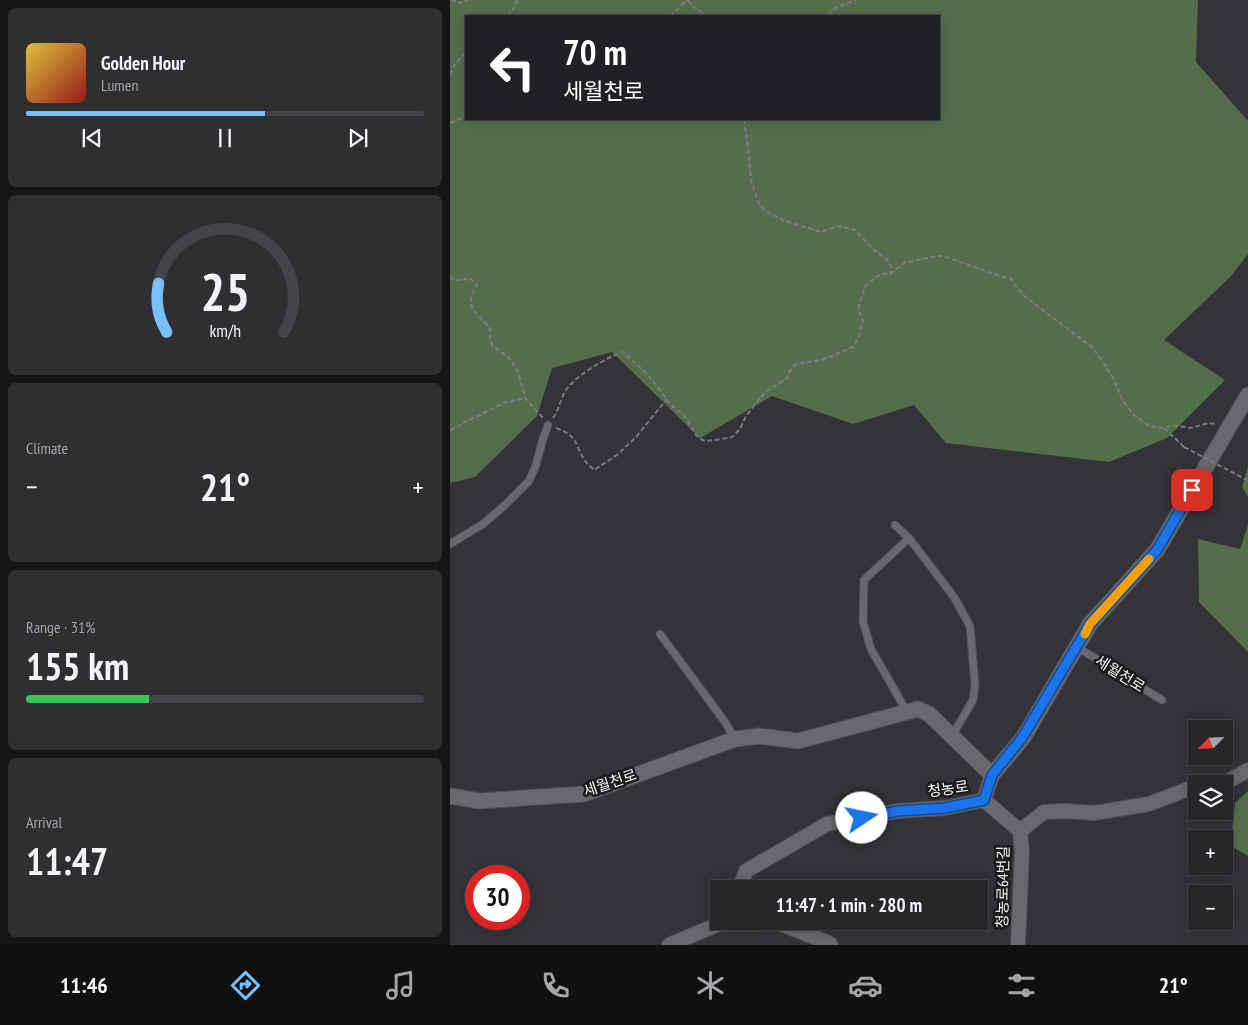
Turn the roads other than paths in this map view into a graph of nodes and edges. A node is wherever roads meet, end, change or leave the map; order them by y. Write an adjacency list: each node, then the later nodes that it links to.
1 (1248, 395): 7 (street)
2 (548, 425): 5 (lane)
3 (895, 525): 4 (lane)
4 (909, 538): 9 (lane); 10 (lane)
5 (450, 544)
6 (660, 634): 11 (lane)
7 (1077, 647): 8 (lane, 세월천로); 13 (street)
8 (1162, 700)
9 (907, 712): 10 (street, 세월천로); 11 (street, 세월천로)
10 (952, 736): 13 (street, 세월천로)
11 (735, 738): 16 (street, 세월천로)
12 (1248, 770): 14 (street)
13 (992, 775): 17 (street)
14 (1233, 778)
15 (1188, 789): 18 (street)
16 (450, 796)
17 (984, 800): 18 (street, 청농로); 19 (street, 청농로)
18 (1020, 831): 24 (street, 청농로64번길)
19 (742, 880)
20 (710, 927): 22 (street)
21 (796, 930): 23 (street)
22 (669, 945)
23 (831, 945)
24 (1018, 945)

